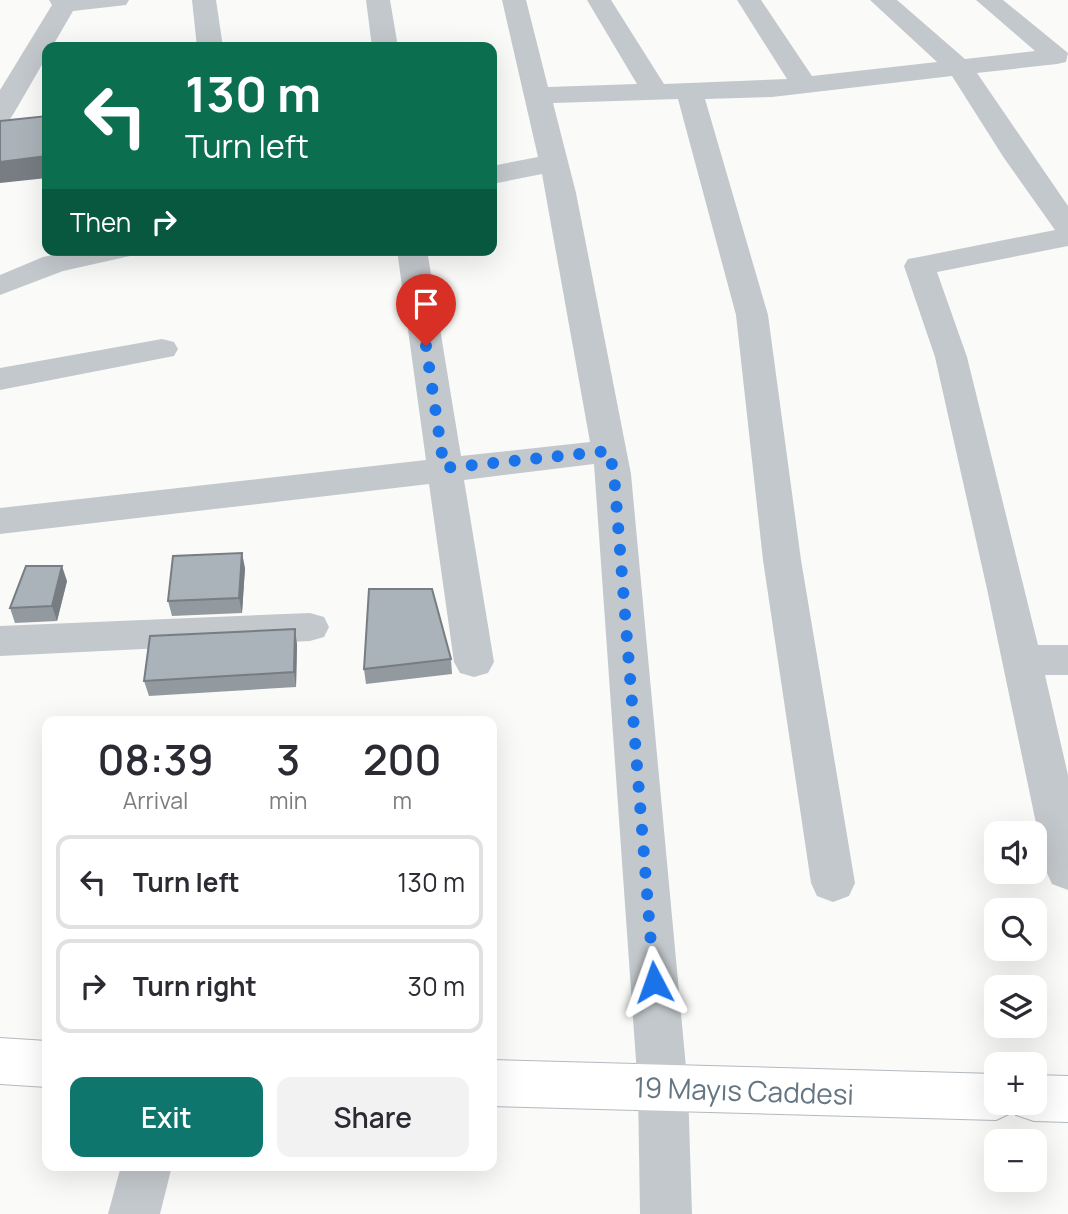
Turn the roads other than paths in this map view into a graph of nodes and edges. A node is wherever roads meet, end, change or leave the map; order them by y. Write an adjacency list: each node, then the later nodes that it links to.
1 (117, 0): 9 (street)
2 (204, 0): 10 (street)
3 (378, 0): 11 (street)
4 (514, 0): 16 (street)
5 (599, 0): 15 (street)
6 (882, 0): 13 (street)
7 (988, 0): 12 (street)
8 (753, 1): 14 (street)
9 (63, 2): 17 (street)
10 (209, 42)
11 (384, 42)
12 (1055, 66): 13 (street)
13 (960, 68): 14 (street); 20 (street)
14 (804, 85): 15 (street)
15 (671, 91): 16 (street); 36 (street)
16 (537, 95): 18 (street)
17 (0, 113)
18 (554, 163): 19 (street); 27 (street)
19 (497, 174)
20 (1068, 228)
21 (1068, 237): 32 (street)
22 (91, 256): 24 (street)
23 (413, 256): 28 (street)
24 (0, 286)
25 (162, 349): 26 (street)
26 (0, 379)
27 (609, 451): 28 (street); 40 (street)
28 (444, 468): 29 (street); 34 (street)
29 (0, 520)
30 (310, 627): 31 (street)
31 (0, 641)
32 (1022, 660): 33 (street); 35 (street)
33 (1068, 660)
34 (474, 662)
35 (1068, 871)
36 (833, 883)
37 (0, 1061): 38 (street)
38 (42, 1064)
39 (497, 1083): 40 (street, 19 Mayıs Caddesi)
40 (663, 1089): 41 (street, 19 Mayıs Caddesi); 46 (street)
41 (984, 1097)
42 (1047, 1098): 43 (street)
43 (1068, 1099)
44 (145, 1171): 45 (street)
45 (134, 1214)
46 (666, 1214)

